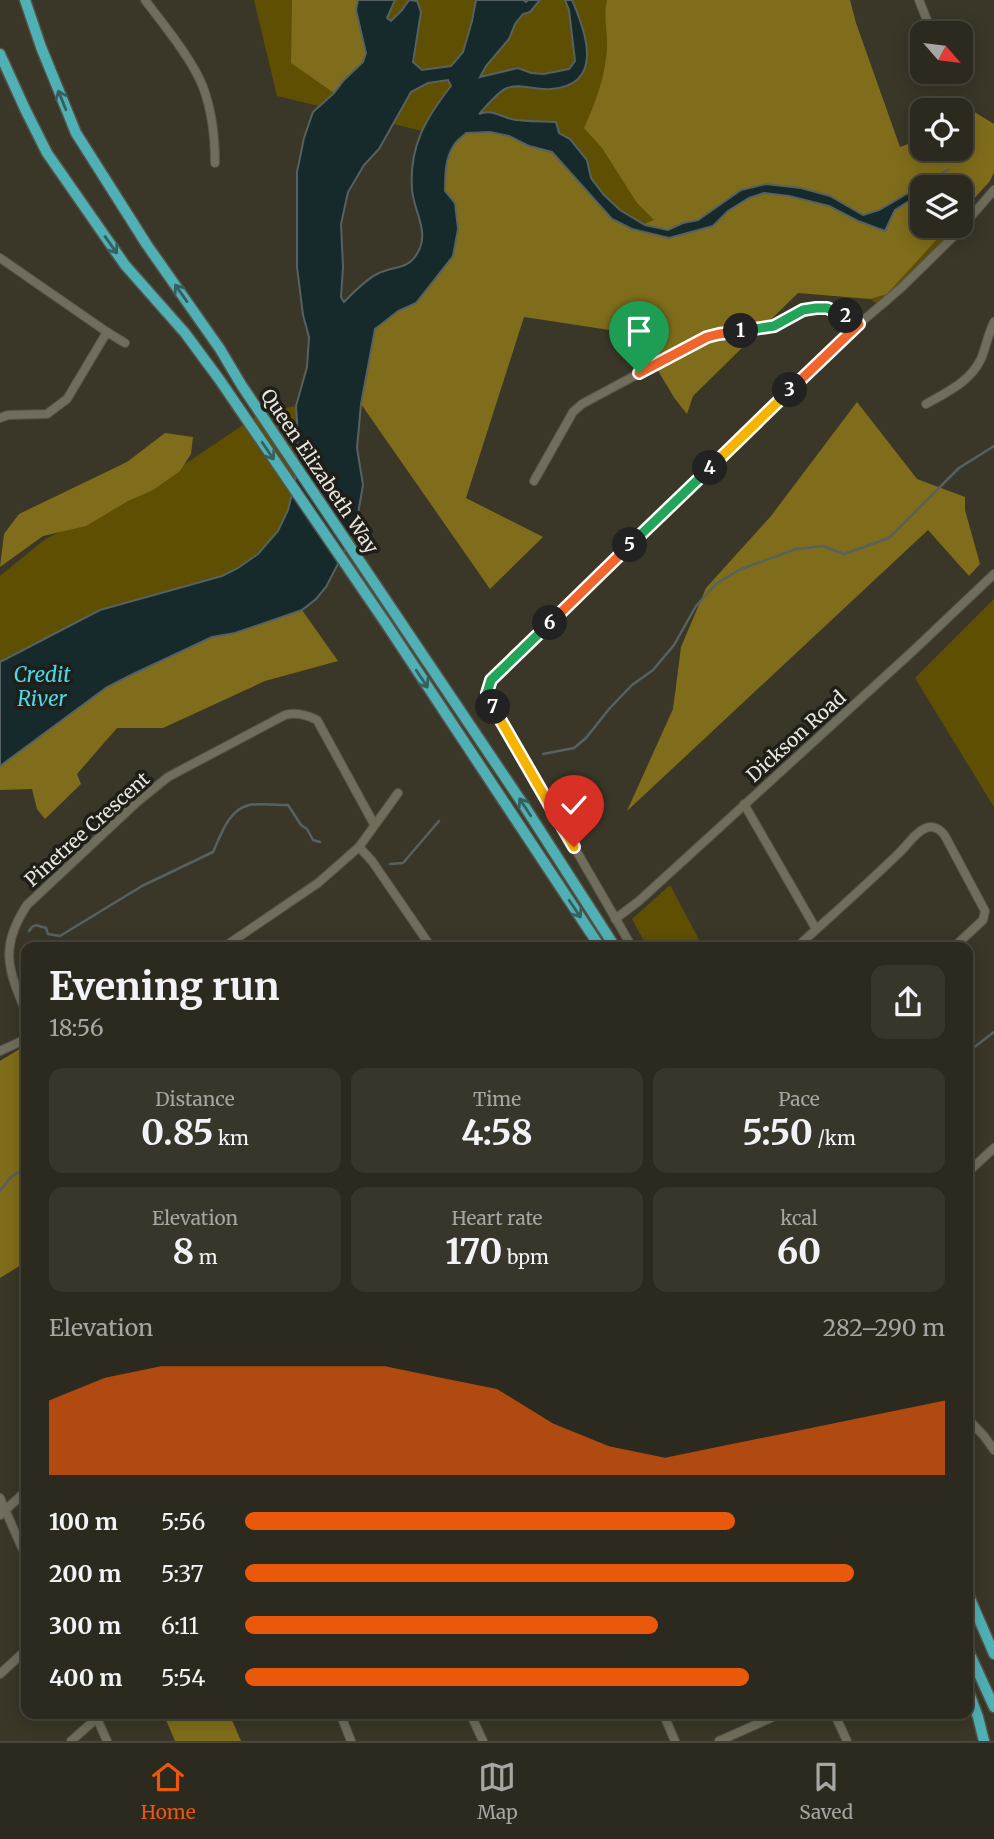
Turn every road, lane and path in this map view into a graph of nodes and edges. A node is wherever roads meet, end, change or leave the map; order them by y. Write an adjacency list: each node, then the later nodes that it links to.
1 (145, 0): 6 (street)
2 (919, 0): 4 (street)
3 (25, 1): 26 (highway, Queen Elizabeth Way, one-way to 3)
4 (927, 21)
5 (0, 54): 25 (highway, Queen Elizabeth Way, one-way to 25)
6 (215, 163)
7 (994, 190): 10 (street)
8 (0, 258): 11 (street)
9 (994, 322): 13 (street)
10 (859, 324): 15 (street); 21 (street)
11 (107, 332): 12 (street); 14 (street)
12 (125, 343)
13 (926, 404)
14 (0, 418)
15 (534, 481)
16 (994, 574): 18 (street, Dickson Road)
17 (398, 793): 19 (street)
18 (744, 804): 21 (street, Dickson Road); 22 (street)
19 (374, 824): 20 (street); 30 (street, Pinetree Crescent)
20 (359, 847): 23 (street); 24 (street)
21 (615, 919): 27 (street)
22 (816, 929): 28 (street); 29 (street)
23 (231, 942)
24 (428, 942)
25 (597, 942)
26 (612, 942)
27 (629, 942)
28 (802, 942)
29 (959, 942)
30 (21, 1001)
31 (21, 1041): 32 (street)
32 (0, 1051)
33 (994, 1148): 34 (street)
34 (973, 1167)
35 (973, 1424): 36 (street)
36 (994, 1450)
37 (21, 1496): 39 (street)
38 (0, 1498): 39 (street)
39 (3, 1513): 40 (street)
40 (21, 1547)
41 (973, 1606): 42 (highway)
42 (994, 1654)
43 (21, 1655): 45 (street)
44 (973, 1661): 47 (highway)
45 (0, 1674)
46 (973, 1704): 62 (highway)
47 (994, 1707)
48 (93, 1719): 55 (street)
49 (97, 1719): 56 (street)
50 (342, 1719): 57 (street)
51 (473, 1719): 58 (street)
52 (666, 1719): 59 (street)
53 (768, 1719): 60 (street)
54 (837, 1719): 61 (street)
55 (71, 1741)
56 (107, 1741)
57 (351, 1741)
58 (483, 1741)
59 (676, 1741)
60 (719, 1741)
61 (847, 1741)
62 (984, 1741)

